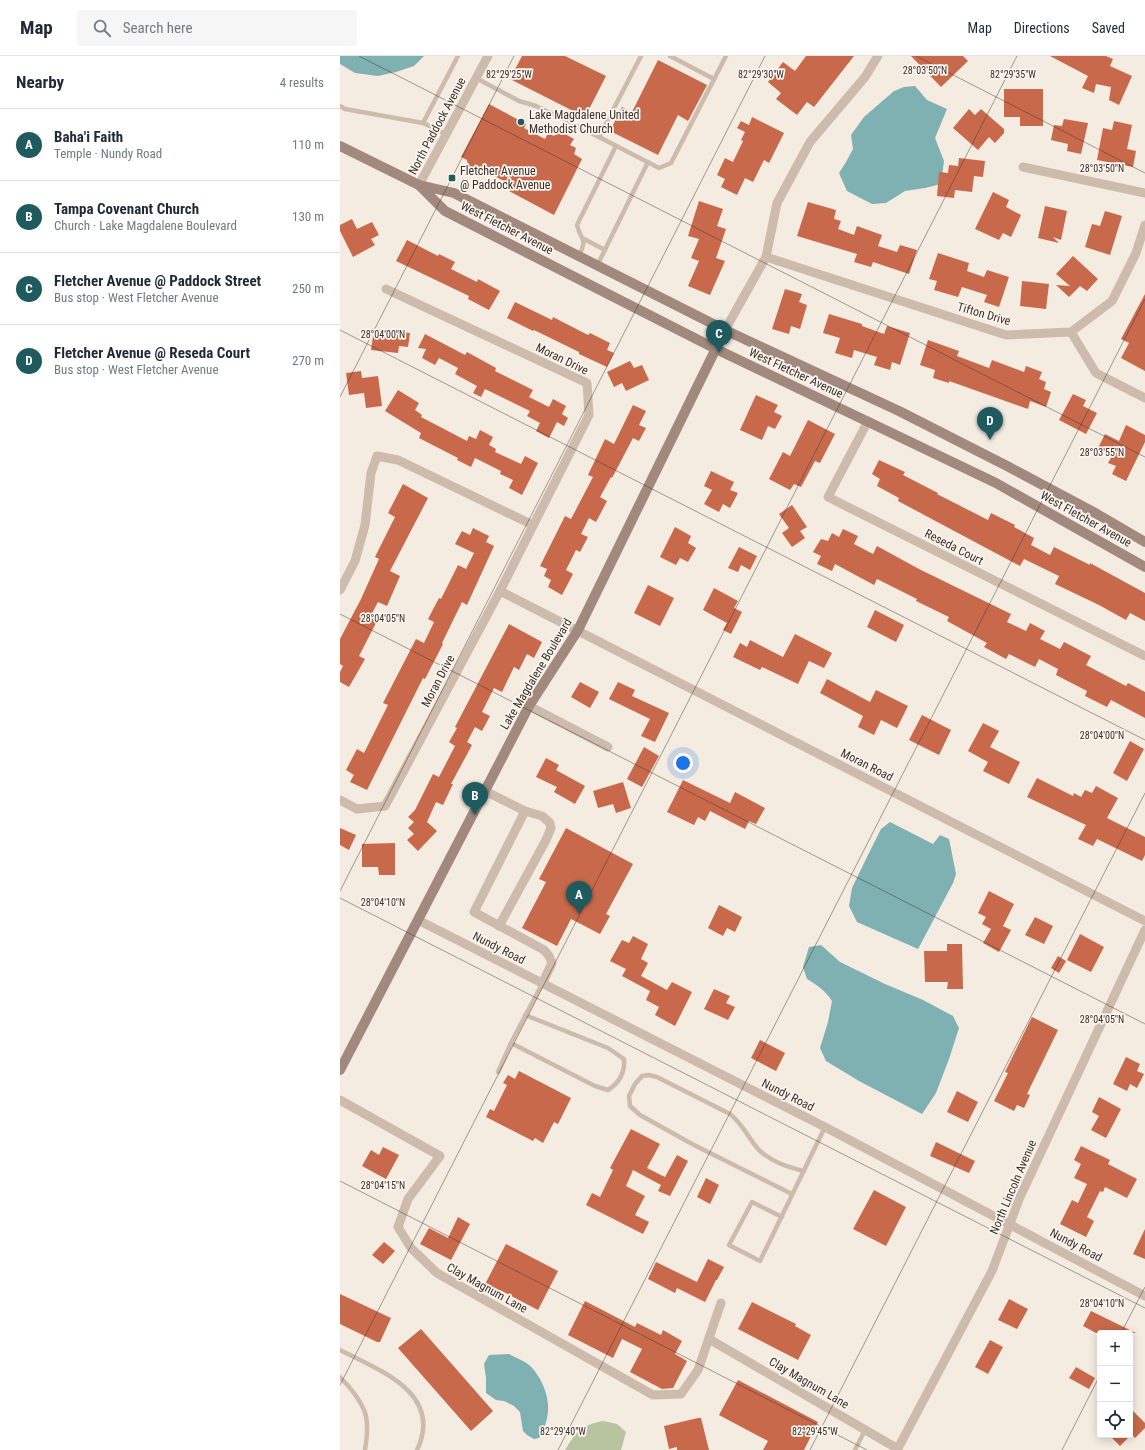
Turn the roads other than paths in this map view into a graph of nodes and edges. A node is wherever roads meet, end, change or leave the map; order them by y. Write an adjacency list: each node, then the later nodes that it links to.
1 (458, 56): 10 (lane)
2 (488, 56): 7 (street, North Paddock Avenue)
3 (640, 56): 12 (lane)
4 (670, 56): 8 (lane)
5 (726, 56): 8 (lane)
6 (878, 56): 24 (street)
7 (476, 78): 11 (street, North Paddock Avenue); 12 (lane)
8 (714, 79): 15 (lane)
9 (340, 106): 10 (lane)
10 (423, 123): 11 (lane)
11 (446, 134): 17 (street, North Paddock Avenue)
12 (599, 137): 14 (lane)
13 (340, 146): 17 (main road, West Fletcher Avenue)
14 (616, 146): 15 (lane); 20 (lane)
15 (648, 162): 21 (lane)
16 (1023, 167): 18 (street)
17 (419, 185): 23 (main road, West Fletcher Avenue); 29 (main road, West Fletcher Avenue)
18 (1145, 193)
19 (1145, 225): 22 (street)
20 (584, 239): 21 (lane); 23 (lane)
21 (605, 250): 25 (lane)
22 (1141, 255): 28 (street)
23 (579, 257): 25 (main road, West Fletcher Avenue)
24 (766, 257): 27 (street); 28 (street, Tifton Drive)
25 (597, 266): 27 (main road, West Fletcher Avenue)
26 (386, 289): 32 (street, Moran Drive)
27 (725, 330): 29 (main road, Lake Magdalene Boulevard); 33 (main road, West Fletcher Avenue)
28 (1071, 332): 30 (street)
29 (716, 349): 31 (main road, West Fletcher Avenue); 37 (main road, Lake Magdalene Boulevard)
30 (1145, 398)
31 (868, 421): 34 (main road, West Fletcher Avenue); 38 (street, Reseda Court)
32 (533, 525): 35 (street); 36 (street, Moran Drive)
33 (1145, 542)
34 (1145, 567)
35 (340, 590)
36 (500, 591): 37 (street, Moran Road); 42 (street, Moran Drive)
37 (578, 630): 39 (main road, Lake Magdalene Boulevard); 45 (street, Moran Road)
38 (1145, 656)
39 (529, 706): 40 (street); 41 (main road, Lake Magdalene Boulevard)
40 (608, 747)
41 (485, 791): 43 (street); 44 (main road, Lake Magdalene Boulevard)
42 (340, 800)
43 (525, 811): 46 (street); 46 (street)
44 (418, 920): 48 (street, Nundy Road); 51 (main road, Lake Magdalene Boulevard)
45 (1145, 921)
46 (499, 926): 48 (street)
47 (1145, 930): 58 (street, North Lincoln Avenue)
48 (542, 984): 49 (lane); 54 (street, Nundy Road)
49 (526, 1015): 50 (lane); 50 (lane)
50 (512, 1043): 52 (lane)
51 (340, 1070)
52 (498, 1072)
53 (340, 1100): 61 (street, Clay Magnum Lane)
54 (825, 1127): 55 (lane); 58 (street, Nundy Road)
55 (804, 1171): 56 (lane); 56 (lane)
56 (792, 1194): 57 (lane)
57 (782, 1217): 57 (lane)
58 (1010, 1224): 59 (street, Nundy Road); 65 (street, North Lincoln Avenue)
59 (1145, 1296)
60 (721, 1303): 61 (street)
61 (709, 1338): 64 (street, Clay Magnum Lane)
62 (340, 1350): 67 (lane)
63 (340, 1377): 66 (lane)
64 (865, 1430): 65 (street, Clay Magnum Lane); 68 (lane)
65 (897, 1449)
66 (365, 1450)
67 (417, 1450)
68 (855, 1450)

